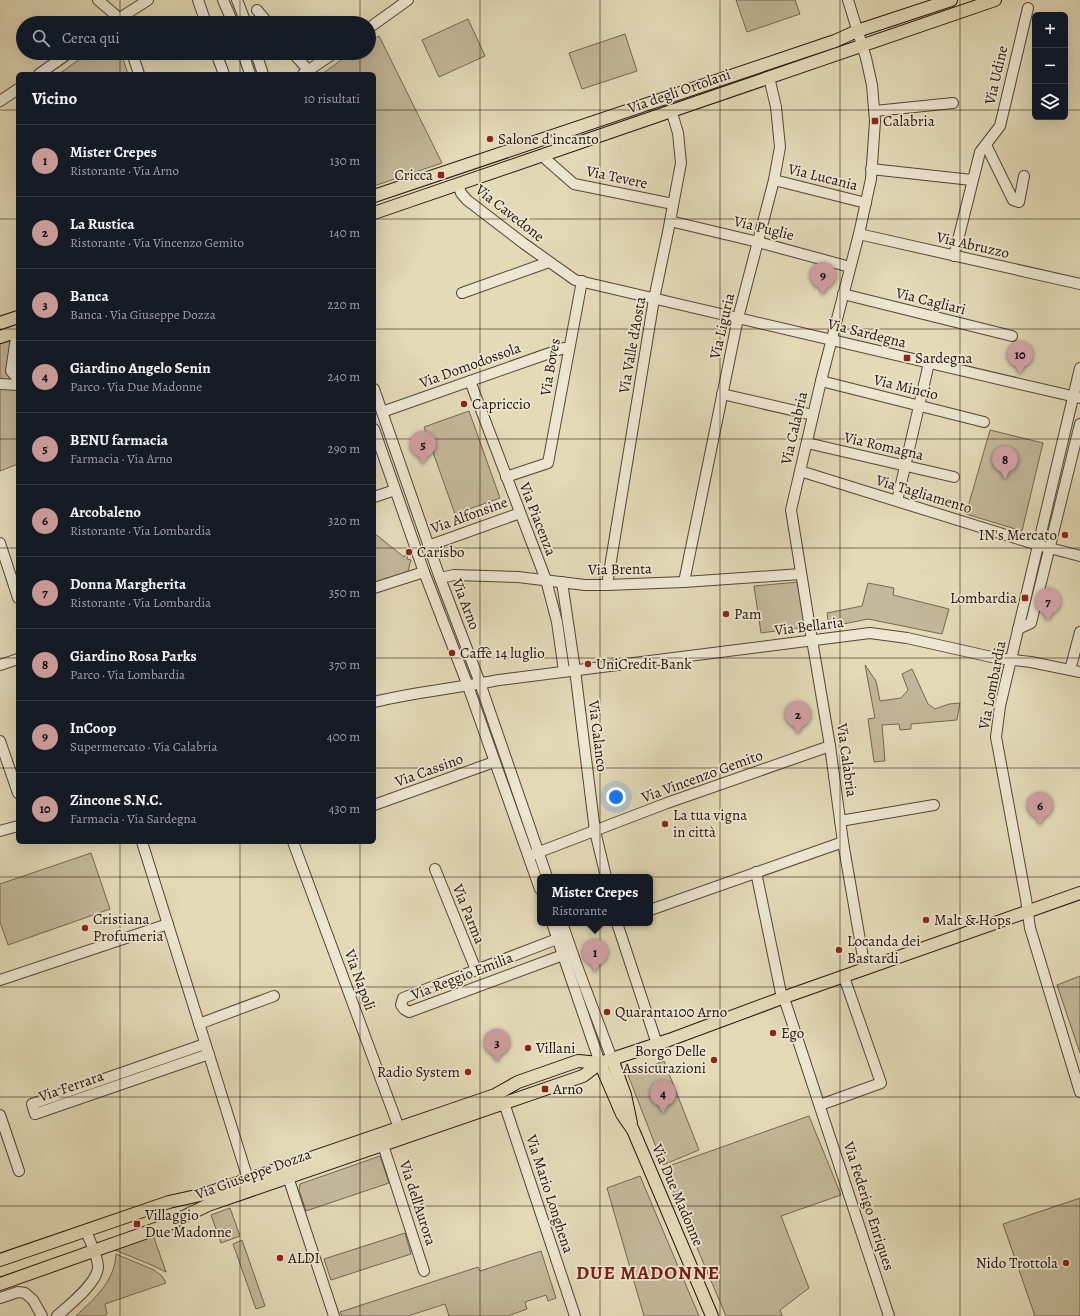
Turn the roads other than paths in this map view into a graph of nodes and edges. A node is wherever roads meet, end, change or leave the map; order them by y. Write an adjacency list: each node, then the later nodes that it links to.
1 (98, 0): 13 (street)
2 (148, 0): 14 (street)
3 (198, 0): 15 (street)
4 (223, 0): 16 (street)
5 (237, 0): 17 (street)
6 (408, 0): 19 (street)
7 (843, 0): 20 (street)
8 (848, 0): 20 (street)
9 (951, 0): 20 (main road, Via degli Ortolani)
10 (995, 0): 21 (main road, Via degli Ortolani)
11 (1028, 8): 41 (street, Via Udine)
12 (257, 10): 18 (street)
13 (113, 16)
14 (125, 16)
15 (204, 16)
16 (230, 16)
17 (243, 16)
18 (262, 16)
19 (376, 23)
20 (857, 31): 21 (street, Via Calabria); 48 (main road, Via degli Ortolani)
21 (861, 45): 35 (main road, Via degli Ortolani); 40 (street, Via Calabria)
22 (59, 60): 29 (street)
23 (134, 60): 30 (street)
24 (219, 60): 31 (street)
25 (245, 60): 32 (street)
26 (258, 60): 33 (street)
27 (298, 60): 34 (street)
28 (324, 60): 34 (street)
29 (42, 72)
30 (138, 72)
31 (223, 72)
32 (249, 72)
33 (262, 72)
34 (306, 72)
35 (769, 77): 39 (main road, Via degli Ortolani); 45 (street, Via Liguria)
36 (16, 90): 37 (street)
37 (0, 101)
38 (953, 104): 40 (street)
39 (672, 110): 42 (main road, Via degli Ortolani); 50 (street, Via Valle d'Aosta)
40 (875, 111): 43 (street, Via Calabria)
41 (986, 145): 44 (street); 46 (street, Via Udine)
42 (541, 155): 47 (main road, Via degli Ortolani); 50 (street, Via Tevere)
43 (871, 169): 46 (street); 49 (street, Via Calabria)
44 (1024, 176)
45 (774, 180): 49 (street, Via Lucania); 54 (street, Via Liguria)
46 (972, 180): 55 (street, Via Udine)
47 (458, 184): 51 (main road, Via degli Ortolani); 56 (street, Via Cavedone)
48 (376, 195)
49 (866, 203): 53 (street, Via Calabria)
50 (674, 204): 52 (street, Via Valle d'Aosta)
51 (376, 212)
52 (670, 221): 54 (street, Via Puglie); 62 (street, Via Valle d'Aosta)
53 (859, 234): 55 (street, Via Abruzzo); 57 (street, Via Calabria)
54 (758, 242): 57 (street, Via Puglie); 64 (street, Via Liguria)
55 (954, 256): 59 (street, Via Abruzzo)
56 (549, 262): 58 (street, Via Cavedone); 60 (street, Via Cavedone)
57 (850, 267): 61 (street, Via Calabria)
58 (582, 281): 62 (street, Via Cavedone); 71 (street, Via Boves)
59 (1080, 284)
60 (462, 293)
61 (843, 294): 67 (street, Via Cagliari); 69 (street, Via Calabria)
62 (654, 299): 64 (street, Via Sardegna); 108 (street, Via Valle d'Aosta)
63 (16, 318): 65 (main road)
64 (738, 318): 69 (street, Via Sardegna); 79 (street, Via Liguria)
65 (0, 323)
66 (16, 332): 68 (main road)
67 (1012, 336)
68 (0, 337)
69 (832, 339): 72 (street, Via Sardegna); 75 (street, Via Calabria)
70 (16, 342): 74 (street)
71 (568, 349): 76 (street, Via Domodossola); 91 (street, Via Boves)
72 (929, 363): 81 (street, Via Sardegna); 82 (street)
73 (1080, 368): 81 (street, Via Lombardia)
74 (16, 377)
75 (821, 380): 82 (street, Via Mincio); 84 (street, Via Calabria)
76 (470, 381): 83 (street, Via Domodossola); 91 (street, Via Piacenza)
77 (0, 384): 78 (street)
78 (16, 385)
79 (722, 394): 84 (street); 107 (street, Via Liguria)
80 (376, 395): 83 (street, Via Arno)
81 (1077, 397): 98 (street, Via Lombardia)
82 (920, 406): 85 (street, Via Mincio); 89 (street)
83 (382, 412): 99 (street, Via Arno)
84 (813, 415): 88 (street, Via Calabria)
85 (984, 422)
86 (1080, 424): 100 (street, Via Lombardia)
87 (376, 435): 93 (street, Via Arno)
88 (806, 443): 89 (street, Via Romagna); 90 (street, Via Calabria)
89 (905, 467): 92 (street, Via Romagna); 95 (street)
90 (800, 471): 95 (street, Via Tagliamento); 103 (street, Via Calabria)
91 (506, 477): 96 (street, Via Piacenza)
92 (954, 477)
93 (395, 490): 94 (street); 102 (street, Via Arno)
94 (376, 496)
95 (897, 501): 98 (street, Via Tagliamento)
96 (520, 512): 99 (street, Via Alfonsine); 105 (street, Via Piacenza)
97 (0, 543): 110 (street)
98 (1038, 545): 100 (street, Via Tagliamento); 111 (street, Via Lombardia)
99 (428, 546): 104 (street, Via Arno)
100 (1049, 548): 101 (street); 111 (street, Via Lombardia)
101 (1080, 556)
102 (424, 572): 109 (street); 121 (street, Via Arno)
103 (801, 574): 107 (street, Via Brenta); 113 (street, Via Calabria)
104 (440, 578): 105 (street, Via Brenta); 120 (street, Via Arno)
105 (546, 580): 106 (street, Via Brenta); 118 (street, Via Piacenza)
106 (562, 582): 108 (street, Via Brenta); 117 (street)
107 (684, 582): 108 (street, Via Brenta)
108 (607, 585)
109 (376, 587)
110 (16, 592)
111 (1018, 629): 115 (street, Via Lombardia)
112 (1080, 632): 119 (street)
113 (812, 640): 115 (street, Via Bellaria); 117 (street, Via Bellaria); 124 (street, Via Calabria)
114 (16, 660): 116 (street)
115 (1011, 661): 119 (street, Via Bellaria); 145 (street, Via Lombardia)
116 (0, 665)
117 (575, 670): 118 (street, Via Bellaria); 132 (street, Via Calanco)
118 (564, 671): 120 (street, Via Bellaria)
119 (1075, 671)
120 (480, 683): 121 (street, Via Bellaria); 136 (street, Via Arno)
121 (468, 686): 122 (street, Via Bellaria); 125 (street, Via Arno)
122 (376, 702)
123 (0, 741): 126 (street)
124 (830, 746): 129 (street, Via Calabria); 132 (street, Via Vincenzo Gemito)
125 (494, 762): 127 (street, Via Cassino); 137 (street, Via Arno)
126 (16, 787)
127 (376, 804)
128 (934, 805): 129 (street, Via Calabria)
129 (840, 821): 133 (street, Via Calabria)
130 (16, 827): 131 (street)
131 (0, 831)
132 (595, 831): 136 (street, Via Vincenzo Gemito); 141 (street, Via Calanco)
133 (844, 842): 139 (street); 152 (street, Via Calabria)
134 (143, 844): 146 (street)
135 (294, 844): 170 (street, Via Napoli)
136 (539, 852): 137 (street); 140 (street, Via Arno)
137 (529, 856): 142 (street, Via Arno)
138 (435, 869): 153 (street, Via Parma)
139 (756, 872): 144 (street); 157 (street, Via Federigo Enriques)
140 (546, 874)
141 (605, 874)
142 (537, 880)
143 (1080, 893): 145 (main road)
144 (653, 909)
145 (1027, 912): 152 (main road); 164 (street, Via Lombardia)
146 (168, 924): 155 (street); 158 (street)
147 (553, 926): 150 (street)
148 (563, 926): 162 (street)
149 (618, 926): 160 (street)
150 (557, 939): 151 (street); 153 (street, Via Reggio Emilia)
151 (563, 955): 153 (street, Via Reggio Emilia); 163 (street)
152 (865, 969): 154 (main road)
153 (476, 970)
154 (844, 977): 157 (main road); 168 (street)
155 (0, 980)
156 (274, 996): 158 (street)
157 (783, 998): 160 (main road); 168 (street, Via Federigo Enriques)
158 (199, 1024): 159 (street)
159 (205, 1044): 161 (street); 161 (street, Via Ferrara)
160 (658, 1044): 162 (main road)
161 (209, 1054): 175 (street)
162 (612, 1059): 163 (main road); 171 (main road, Via Due Madonne)
163 (600, 1063): 165 (main road, Via Giuseppe Dozza); 166 (main road, Via Giuseppe Dozza); 171 (main road, Via Due Madonne)
164 (1080, 1092)
165 (495, 1095): 166 (main road, Via Giuseppe Dozza); 170 (main road, Via Giuseppe Dozza)
166 (519, 1098): 167 (main road, Via Giuseppe Dozza)
167 (504, 1103): 172 (main road, Via Giuseppe Dozza); 185 (street, Via Mario Longhena)
168 (820, 1105): 187 (street, Via Federigo Enriques)
169 (0, 1115): 173 (street)
170 (399, 1128): 175 (main road, Via Giuseppe Dozza)
171 (633, 1130): 186 (main road, Via Due Madonne)
172 (383, 1145): 174 (main road, Via Giuseppe Dozza); 179 (street, Via dell'Aurora)
173 (20, 1171)
174 (288, 1177): 177 (main road, Via Giuseppe Dozza); 184 (street)
175 (248, 1179): 176 (main road, Via Giuseppe Dozza)
176 (86, 1231): 177 (street); 178 (main road, Via Giuseppe Dozza)
177 (93, 1251): 180 (main road, Via Giuseppe Dozza); 183 (street)
178 (0, 1260)
179 (424, 1271)
180 (0, 1284)
181 (0, 1298): 182 (street)
182 (42, 1316)
183 (57, 1316)
184 (334, 1316)
185 (575, 1316)
186 (712, 1316)
187 (889, 1316)

